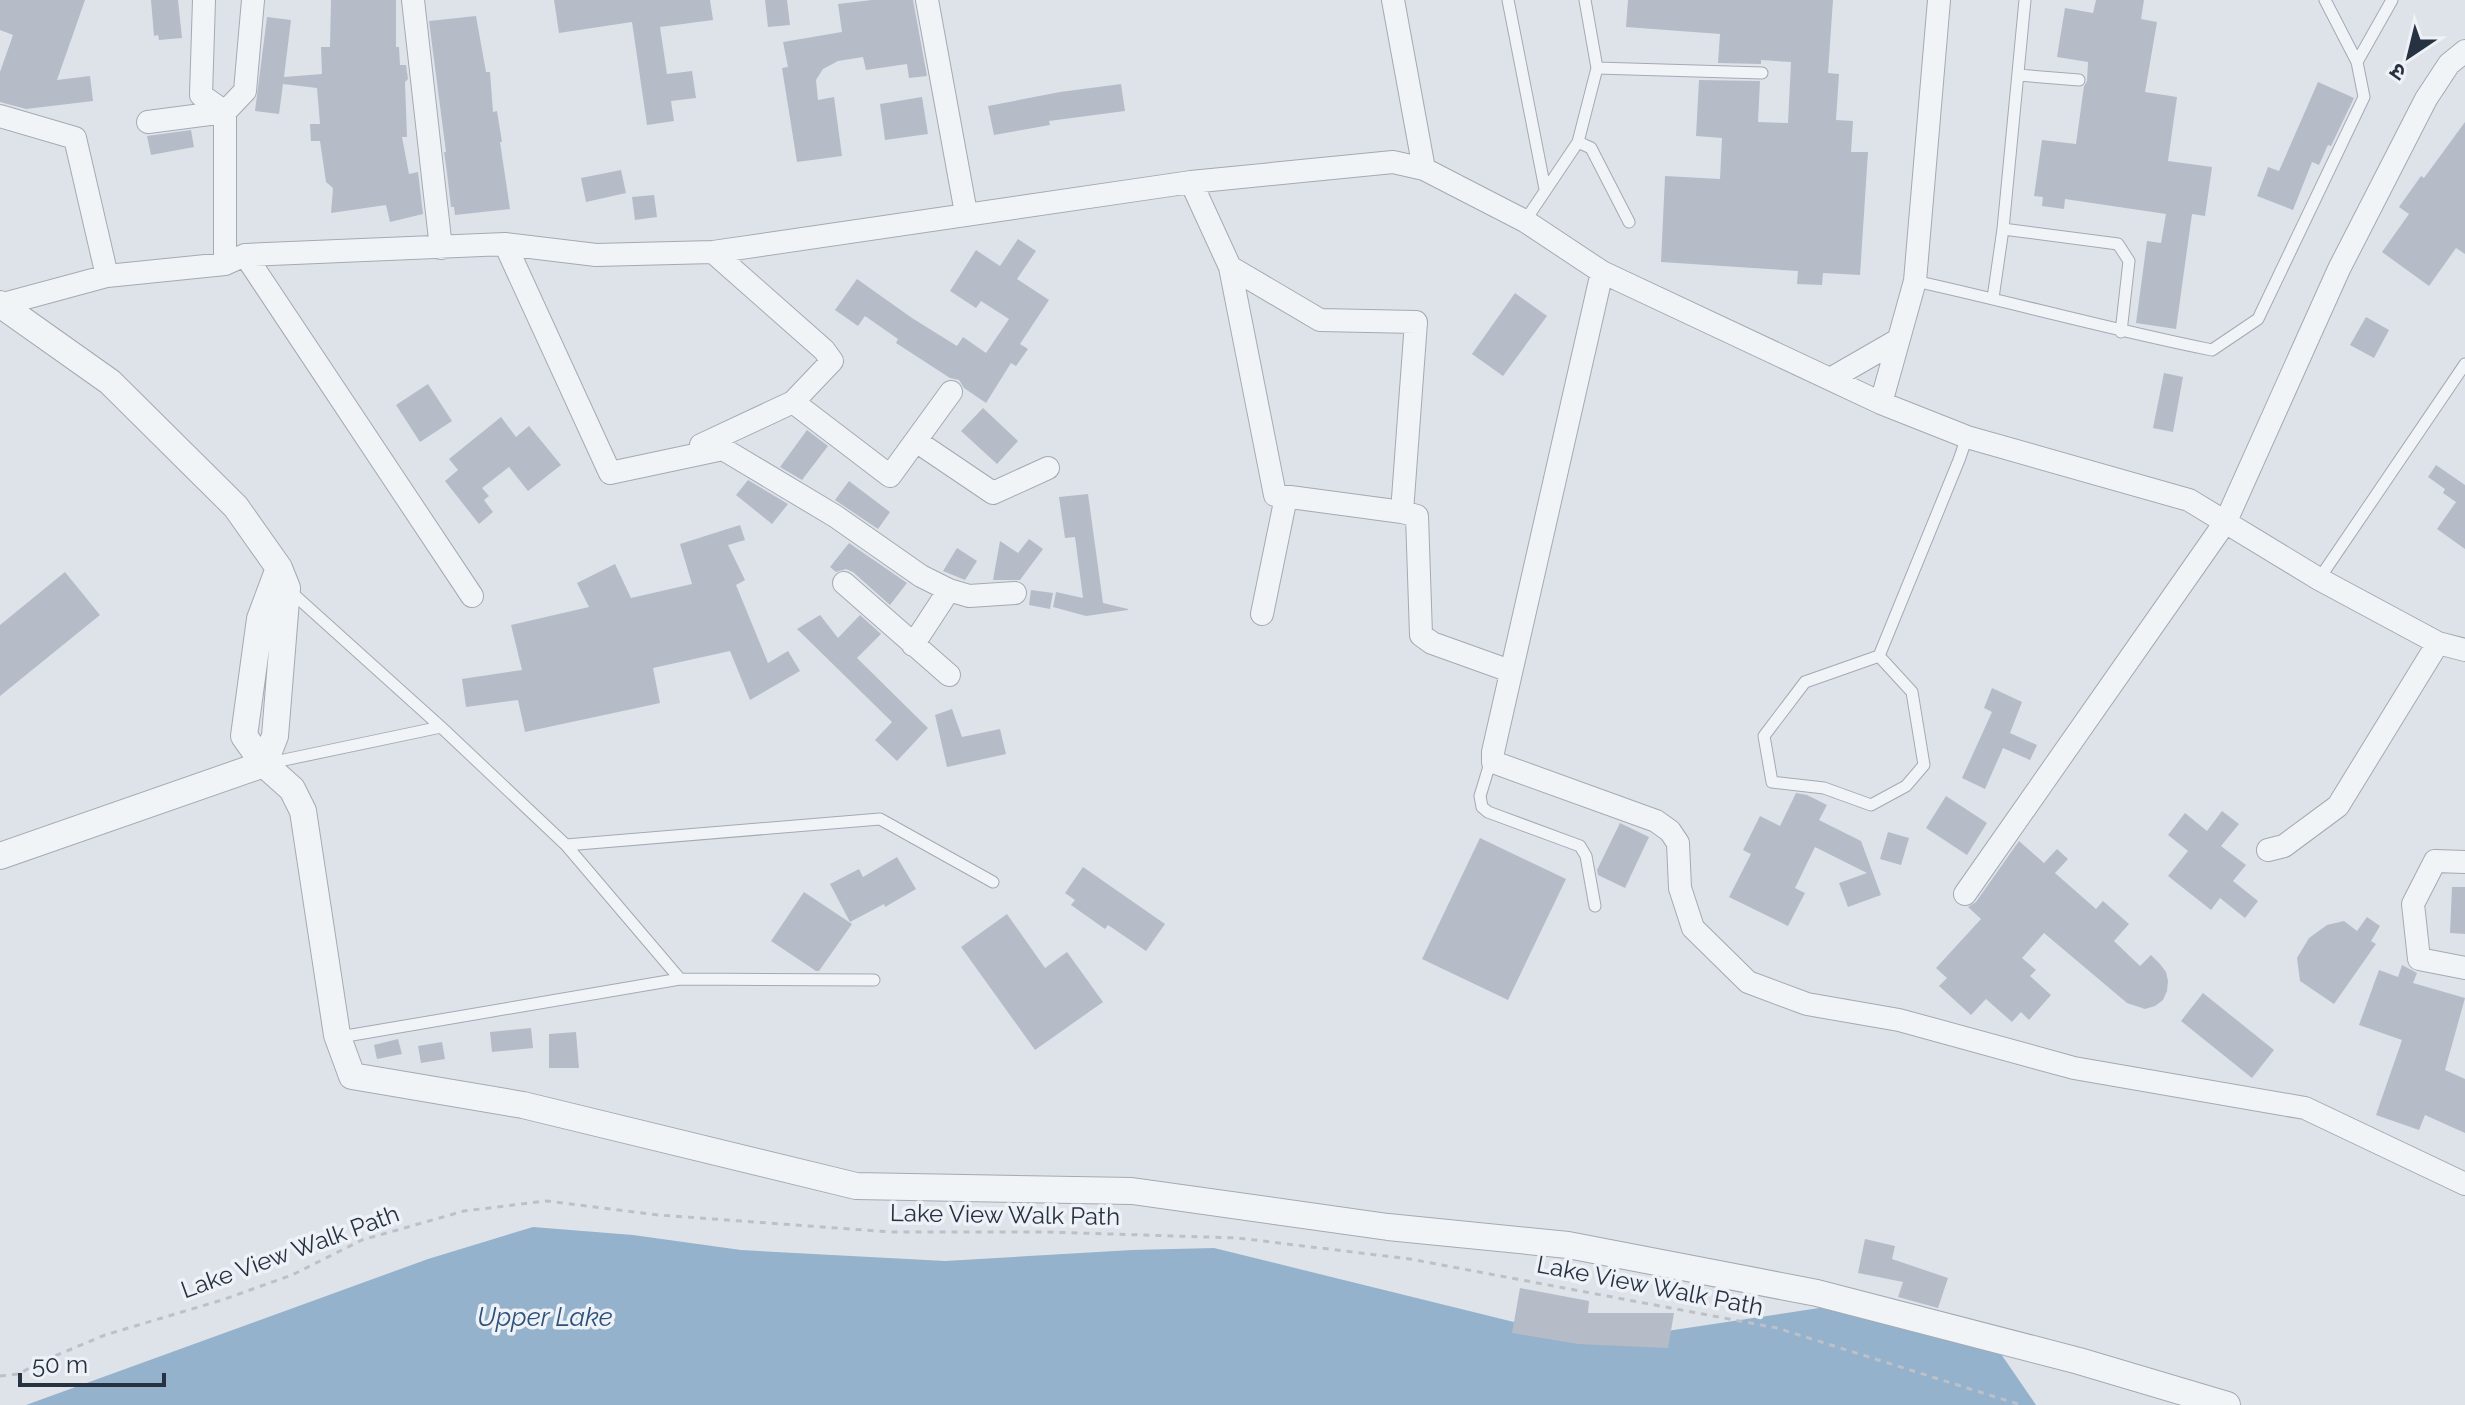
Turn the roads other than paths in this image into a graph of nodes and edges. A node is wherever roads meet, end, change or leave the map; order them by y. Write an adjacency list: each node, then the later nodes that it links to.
1 (204, 0): 18 (street)
2 (253, 0): 18 (street)
3 (413, 0): 30 (street)
4 (927, 0): 25 (street)
5 (1393, 0): 22 (street)
6 (1508, 0): 24 (lane)
7 (1585, 0): 14 (lane)
8 (1939, 0): 36 (street)
9 (2025, 0): 16 (lane)
10 (2325, 0): 13 (lane)
11 (2392, 0): 13 (lane)
12 (2465, 51): 52 (street)
13 (2357, 62): 39 (lane)
14 (1597, 68): 15 (lane); 21 (lane)
15 (1762, 73)
16 (2018, 75): 17 (lane); 28 (lane)
17 (2079, 80)
18 (225, 112): 20 (street); 32 (street)
19 (0, 116): 35 (street)
20 (148, 122)
21 (1578, 142): 24 (lane); 27 (lane)
22 (1424, 169): 23 (street); 26 (street)
23 (1191, 182): 25 (street); 33 (street)
24 (1545, 189): 26 (lane)
25 (966, 213): 31 (street)
26 (1525, 221): 34 (street)
27 (1629, 222)
28 (2003, 229): 37 (lane); 39 (lane)
29 (505, 244): 30 (street); 31 (street); 48 (street)
30 (441, 248): 32 (street)
31 (713, 252): 44 (street)
32 (235, 259): 35 (street); 58 (street)
33 (1230, 267): 50 (street); 51 (street)
34 (1602, 272): 42 (street); 64 (street)
35 (107, 276): 38 (street)
36 (1915, 281): 37 (lane); 40 (street)
37 (1993, 298): 39 (lane)
38 (0, 304): 53 (street)
39 (2121, 332)
40 (1898, 340): 42 (street); 45 (street)
41 (2465, 364): 54 (lane)
42 (1832, 378): 45 (street)
43 (951, 392): 47 (street)
44 (793, 402): 47 (street); 48 (street)
45 (1881, 403): 46 (street)
46 (1967, 437): 52 (street); 63 (lane)
47 (916, 441): 49 (street)
48 (667, 461): 56 (street)
49 (1048, 468)
50 (1286, 497): 51 (street); 59 (street)
51 (1402, 512): 64 (street)
52 (2226, 521): 54 (street); 74 (street)
53 (283, 578): 66 (lane); 68 (street)
54 (2319, 579): 60 (street)
55 (844, 583): 61 (street)
56 (949, 590): 57 (street); 61 (street)
57 (1015, 593)
58 (472, 596)
59 (1262, 614)
60 (2438, 643): 62 (street); 70 (street)
61 (913, 645): 65 (street)
62 (2465, 650)
63 (1879, 656): 63 (lane)
64 (1510, 671): 67 (street)
65 (949, 675)
66 (441, 727): 68 (lane); 69 (lane)
67 (1493, 756): 75 (lane); 80 (street)
68 (264, 764): 71 (street); 79 (street)
69 (566, 845): 73 (lane); 77 (lane)
70 (2268, 850)
71 (0, 856)
72 (2465, 862): 76 (street)
73 (993, 882)
74 (1965, 894)
75 (1595, 906)
76 (2465, 968)
77 (680, 979): 78 (lane); 79 (lane)
78 (874, 980)
79 (337, 1035): 81 (street)
80 (2465, 1184)
81 (2227, 1405)

